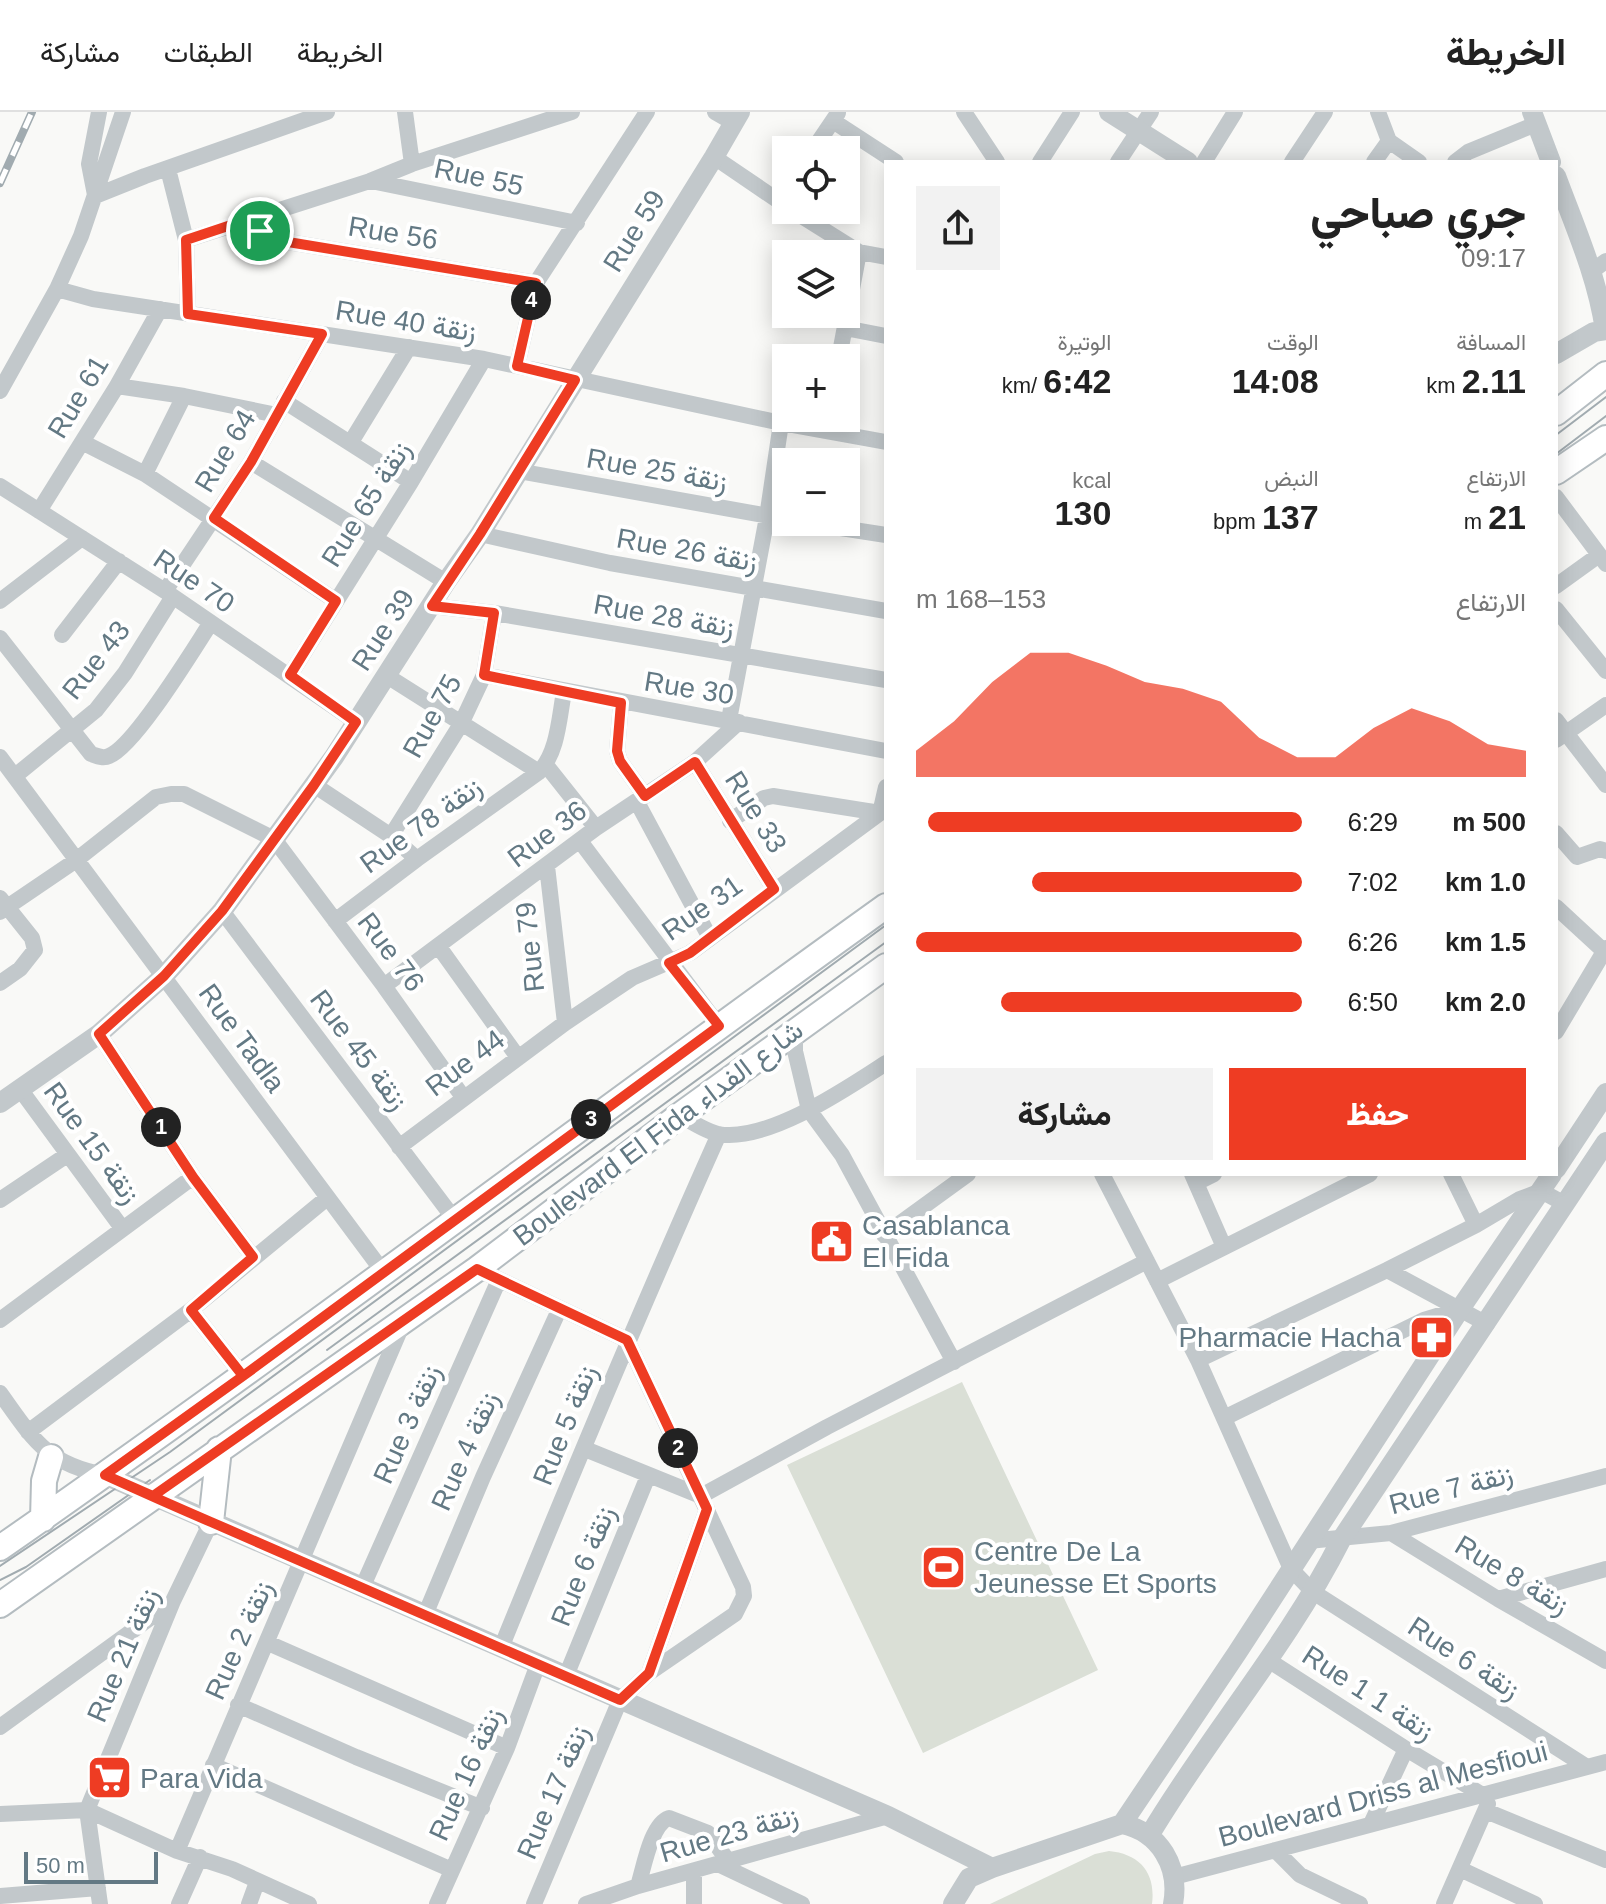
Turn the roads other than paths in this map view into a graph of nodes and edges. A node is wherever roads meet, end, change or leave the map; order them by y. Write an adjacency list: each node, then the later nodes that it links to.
1 (99, 112): 39 (street)
2 (123, 112): 39 (street)
3 (327, 112): 15 (street)
4 (405, 112): 34 (street)
5 (572, 112): 34 (street)
6 (647, 112): 41 (street, Rue 59)
7 (715, 112): 16 (street)
8 (964, 112): 24 (street)
9 (1072, 112): 25 (street)
10 (1109, 112): 19 (street)
11 (1151, 112): 19 (street)
12 (1235, 112): 28 (street)
13 (1325, 112): 29 (street)
14 (1383, 114): 21 (street)
15 (299, 117): 35 (street)
16 (737, 117): 22 (street, Rue 59)
17 (836, 117): 20 (street); 23 (street)
18 (1534, 118): 32 (street); 33 (street)
19 (1139, 132): 26 (street); 27 (street)
20 (823, 136)
21 (1389, 141): 30 (street); 31 (street)
22 (714, 157): 38 (street); 62 (street, Rue 59)
23 (893, 160)
24 (996, 160)
25 (1041, 160)
26 (1119, 160)
27 (1185, 160)
28 (1205, 160)
29 (1293, 160)
30 (1375, 160)
31 (1416, 160)
32 (1461, 160)
33 (1550, 160)
34 (412, 164): 37 (street)
35 (168, 169): 39 (street); 43 (street)
36 (1558, 180): 47 (street)
37 (370, 181): 40 (street); 41 (street, Rue 55)
38 (772, 194)
39 (95, 196): 49 (street)
40 (246, 220): 43 (street); 48 (street, Rue 56)
41 (577, 223): 48 (street, Rue 59)
42 (818, 224): 44 (street)
43 (186, 240): 51 (street)
44 (841, 240)
45 (860, 252): 46 (street)
46 (884, 257)
47 (1599, 266): 53 (street)
48 (536, 283): 60 (street, Rue 59)
49 (57, 289): 50 (street, Rue 40 زنقة); 64 (street)
50 (160, 309): 51 (street, Rue 40 زنقة); 63 (street, Rue 61)
51 (188, 314): 54 (street, Rue 40 زنقة)
52 (845, 328): 55 (street); 56 (street)
53 (1606, 330): 58 (street)
54 (322, 334): 57 (street, Rue 40 زنقة); 66 (street, Rue 64)
55 (884, 336)
56 (842, 344)
57 (409, 347): 59 (street, Rue 40 زنقة); 74 (street)
58 (1558, 353)
59 (484, 359): 60 (street, Rue 40 زنقة); 79 (street, Rue 65 زنقة)
60 (517, 366): 62 (street, Rue 40 زنقة)
61 (1606, 374): 67 (main road)
62 (575, 380): 68 (street, Rue 40 زنقة); 76 (street, Rue 39)
63 (117, 386): 65 (street); 73 (street, Rue 61)
64 (0, 391)
65 (184, 396): 66 (street); 78 (street)
66 (281, 408): 74 (street); 75 (street, Rue 64)
67 (1558, 411)
68 (772, 421)
69 (780, 432): 83 (street)
70 (853, 432): 72 (street, Rue 40 زنقة)
71 (1606, 438): 77 (main road)
72 (884, 441)
73 (82, 442): 78 (street); 82 (street, Rue 61)
74 (351, 442): 79 (street)
75 (251, 462): 84 (street, Rue 64); 90 (street)
76 (518, 471): 83 (street, Rue 25 زنقة); 87 (street, Rue 39)
77 (1558, 471)
78 (145, 474): 84 (street)
79 (411, 482): 90 (street, Rue 65 زنقة)
80 (0, 486): 82 (street, Rue 70)
81 (1558, 500): 91 (street)
82 (39, 511): 89 (street, Rue 70)
83 (767, 517): 85 (street, Rue 25 زنقة); 95 (street)
84 (214, 518): 96 (street, Rue 64); 98 (street)
85 (772, 518)
86 (860, 531): 88 (street)
87 (480, 534): 93 (street, Rue 39); 95 (street, Rue 26 زنقة)
88 (884, 535)
89 (82, 538): 92 (street, Rue 70); 97 (street)
90 (374, 540): 93 (street); 98 (street, Rue 65 زنقة)
91 (1603, 560): 94 (street)
92 (119, 561): 96 (street, Rue 70); 104 (street)
93 (446, 582): 99 (street, Rue 39)
94 (1558, 585)
95 (752, 587): 100 (street, Rue 26 زنقة); 106 (street)
96 (168, 594): 103 (street, Rue 70); 118 (street, Rue 43)
97 (0, 601)
98 (336, 601): 108 (street, Rue 65 زنقة)
99 (432, 606): 102 (street, Rue 28 زنقة); 110 (street, Rue 39)
100 (884, 611)
101 (1558, 611): 107 (street)
102 (494, 613): 106 (street, Rue 28 زنقة); 109 (street, Rue 75)
103 (210, 624): 108 (street, Rue 70); 118 (street)
104 (62, 635)
105 (0, 638): 118 (street)
106 (740, 655): 111 (street, Rue 28 زنقة); 115 (street)
107 (1606, 671)
108 (290, 675): 116 (street, Rue 70)
109 (484, 675): 112 (street, Rue 30); 117 (street, Rue 75)
110 (387, 676): 116 (street, Rue 39); 117 (street)
111 (884, 680)
112 (564, 692): 113 (street, Rue 30); 123 (street)
113 (621, 703): 115 (street, Rue 30); 128 (street)
114 (1606, 705): 119 (street)
115 (734, 721): 120 (street, Rue 30); 122 (street, Rue 36)
116 (356, 722): 125 (street, Rue 39)
117 (461, 724): 123 (street); 133 (street, Rue 75)
118 (71, 730): 124 (street, Rue 43)
119 (1559, 731): 126 (street)
120 (884, 751)
121 (0, 757): 124 (street, Rue Tadla)
122 (695, 762): 128 (street, Rue 36); 130 (street, Rue 33)
123 (543, 768): 131 (street); 137 (street, Rue 78 زنقة)
124 (15, 776): 138 (street, Rue Tadla)
125 (314, 785): 133 (street); 134 (street, Rue 39)
126 (1606, 785)
127 (884, 796): 129 (street)
128 (641, 799): 131 (street, Rue 36); 146 (street)
129 (880, 813): 130 (street); 140 (street, Rue 31)
130 (730, 821): 140 (street, Rue 33)
131 (596, 828): 135 (street, Rue 36)
132 (1558, 835): 136 (street)
133 (391, 836): 137 (street)
134 (274, 839): 138 (street); 144 (street, Rue 39); 145 (street, Rue 76)
135 (580, 841): 139 (street, Rue 36); 149 (street)
136 (1606, 851)
137 (417, 859): 145 (street, Rue 78 زنقة)
138 (75, 861): 141 (street); 151 (street, Rue Tadla)
139 (547, 866): 147 (street, Rue 36); 155 (street, Rue 79)
140 (774, 889): 146 (street, Rue 31)
141 (2, 906): 152 (street)
142 (884, 907): 156 (main road, Boulevard El Fida شارع الفداء)
143 (1558, 909): 148 (street)
144 (222, 911): 151 (street, Rue 39); 169 (street, Rue 45 زنقة)
145 (335, 921): 153 (street, Rue 76)
146 (710, 938): 149 (street, Rue 31)
147 (439, 947): 153 (street, Rue 36); 159 (street)
148 (1605, 951): 154 (street)
149 (669, 963): 155 (street, Rue 31); 156 (street)
150 (884, 967): 157 (main road, Boulevard El Fida شارع الفداء)
151 (164, 976): 158 (street); 179 (street, Rue Tadla)
152 (0, 983)
153 (384, 986): 163 (street, Rue 76)
154 (1559, 1021)
155 (565, 1023): 159 (street, Rue 44)
156 (719, 1026): 182 (main road, Boulevard El Fida شارع الفداء)
157 (795, 1031): 165 (street); 166 (main road, Boulevard El Fida شارع الفداء)
158 (99, 1034): 161 (street); 176 (street)
159 (517, 1056): 163 (street, Rue 44)
160 (884, 1064): 165 (street)
161 (20, 1089): 164 (street); 170 (street, Rue 15 زنقة)
162 (1606, 1093): 171 (street)
163 (463, 1097): 169 (street, Rue 44)
164 (0, 1103)
165 (809, 1110): 167 (street); 185 (street)
166 (680, 1115): 167 (street); 189 (main road, Boulevard El Fida شارع الفداء)
167 (719, 1134): 200 (street, Rue 5 زنقة)
168 (1606, 1142): 181 (street)
169 (399, 1147): 182 (street, Rue 45 زنقة)
170 (67, 1155): 180 (street); 184 (street, Rue 15 زنقة)
171 (1558, 1166)
172 (965, 1176): 185 (street)
173 (1103, 1176): 188 (street, Rue 6 زنقة)
174 (1366, 1176): 186 (street)
175 (1452, 1176): 183 (street)
176 (193, 1177): 184 (street); 187 (street)
177 (1194, 1179): 186 (street)
178 (1547, 1183): 181 (street); 183 (street); 194 (street)
179 (327, 1198): 187 (street); 191 (street, Rue Tadla)
180 (0, 1200)
181 (1565, 1204): 199 (street)
182 (455, 1220): 191 (main road, Boulevard El Fida شارع الفداء)
183 (1476, 1225): 190 (street)
184 (122, 1228): 198 (street)
185 (884, 1235): 202 (street)
186 (1224, 1247): 192 (street)
187 (253, 1257): 195 (street)
188 (1147, 1261): 192 (street, Rue 6 زنقة); 202 (street)
189 (477, 1269): 193 (street); 197 (main road, Boulevard El Fida شارع الفداء)
190 (1387, 1270): 194 (street); 201 (street)
191 (384, 1273): 203 (main road, Boulevard El Fida شارع الفداء)
192 (1157, 1281): 201 (street, Rue 6 زنقة)
193 (498, 1282): 196 (street); 224 (street, Rue 3 زنقة)
194 (1460, 1309): 199 (street); 205 (street); 219 (street)
195 (191, 1310): 203 (street); 206 (street)
196 (559, 1310): 200 (street); 229 (street, Rue 4 زنقة)
197 (406, 1318): 207 (main road, Boulevard El Fida شارع الفداء); 221 (street, Rue 2 زنقة)
198 (0, 1320)
199 (1487, 1324): 218 (street)
200 (627, 1340): 208 (street, Rue 5 زنقة); 214 (street)
201 (1198, 1360): 205 (street, Rue 6 زنقة)
202 (954, 1362): 214 (street)
203 (243, 1376): 210 (main road, Boulevard El Fida شارع الفداء)
204 (0, 1393): 206 (street)
205 (1224, 1418): 222 (street, Rue 6 زنقة)
206 (28, 1432): 209 (street)
207 (219, 1449): 213 (main road, Boulevard El Fida شارع الفداء); 216 (main road)
208 (585, 1449): 211 (street); 231 (street, Rue 5 زنقة)
209 (51, 1457): 210 (street); 215 (main road)
210 (105, 1475): 213 (street); 215 (main road, Boulevard El Fida شارع الفداء)
211 (648, 1476): 214 (street); 236 (street, Rue 6 زنقة)
212 (1606, 1476): 217 (street, Rue 7 زنقة)
213 (153, 1496): 216 (street); 228 (main road, Boulevard El Fida شارع الفداء)
214 (704, 1503): 235 (street); 235 (street)
215 (43, 1519): 220 (main road, Boulevard El Fida شارع الفداء)
216 (211, 1522): 221 (street); 227 (street, Rue 21 زنقة)
217 (1391, 1533): 218 (street, Rue 7 زنقة); 226 (street, Rue 8 زنقة)
218 (1341, 1540): 219 (street, Rue 7 زنقة); 225 (street)
219 (1308, 1541): 222 (street)
220 (0, 1548)
221 (302, 1562): 224 (street); 230 (street, Rue 2 زنقة)
222 (1291, 1569): 225 (street, Rue 6 زنقة); 251 (street)
223 (1606, 1569): 226 (street)
224 (362, 1588): 229 (street)
225 (1313, 1592): 232 (street); 244 (street, Rue 6 زنقة)
226 (1498, 1599): 233 (street, Rue 8 زنقة)
227 (173, 1601): 239 (street); 247 (street, Rue 21 زنقة)
228 (0, 1605)
229 (425, 1615): 231 (street)
230 (268, 1643): 238 (street, Rue 2 زنقة); 240 (street)
231 (501, 1648): 234 (street)
232 (1268, 1660): 241 (street, Rue 1 زنقة 1); 253 (street)
233 (1606, 1661)
234 (538, 1664): 236 (street); 240 (street, Rue 16 زنقة)
235 (649, 1673): 237 (street)
236 (566, 1676): 237 (street)
237 (620, 1700): 250 (street); 268 (street, Rue 17 زنقة)
238 (238, 1705): 243 (street, Rue 2 زنقة); 246 (street)
239 (0, 1727)
240 (507, 1748): 246 (street, Rue 16 زنقة)
241 (1406, 1749): 245 (street, Rue 1 زنقة 1); 252 (street)
242 (1606, 1762): 244 (street, Boulevard Driss al Mesfioui)
243 (213, 1765): 255 (street, Rue 2 زنقة); 261 (street)
244 (1587, 1767): 245 (street, Boulevard Driss al Mesfioui)
245 (1487, 1792): 248 (street); 252 (street, Boulevard Driss al Mesfioui)
246 (482, 1808): 261 (street, Rue 16 زنقة)
247 (87, 1810): 249 (street); 255 (street); 267 (street)
248 (1486, 1811): 257 (street); 260 (street)
249 (0, 1814)
250 (888, 1816): 258 (street, Rue 23 زنقة); 259 (street)
251 (1122, 1824): 253 (street); 259 (street)
252 (1371, 1824): 254 (street, Boulevard Driss al Mesfioui)
253 (1149, 1836): 263 (street)
254 (1275, 1850): 263 (street, Boulevard Driss al Mesfioui); 278 (street)
255 (177, 1851): 256 (street)
256 (200, 1857): 264 (street); 269 (street)
257 (1606, 1860)
258 (723, 1863): 262 (street, Rue 23 زنقة); 265 (street); 275 (street)
259 (992, 1868): 276 (street)
260 (1460, 1869): 279 (street); 280 (street)
261 (452, 1870): 272 (street, Rue 16 زنقة)
262 (694, 1871): 265 (street, Rue 23 زنقة); 274 (street)
263 (1174, 1877): 277 (street)
264 (257, 1882): 270 (street); 271 (street)
265 (638, 1886): 273 (street, Rue 23 زنقة)
266 (0, 1896): 267 (street)
267 (99, 1896)
268 (537, 1903)
269 (179, 1904)
270 (249, 1904)
271 (309, 1904)
272 (437, 1904)
273 (586, 1904)
274 (694, 1904)
275 (802, 1904)
276 (953, 1904)
277 (1173, 1904)
278 (1360, 1904)
279 (1444, 1904)
280 (1535, 1904)

